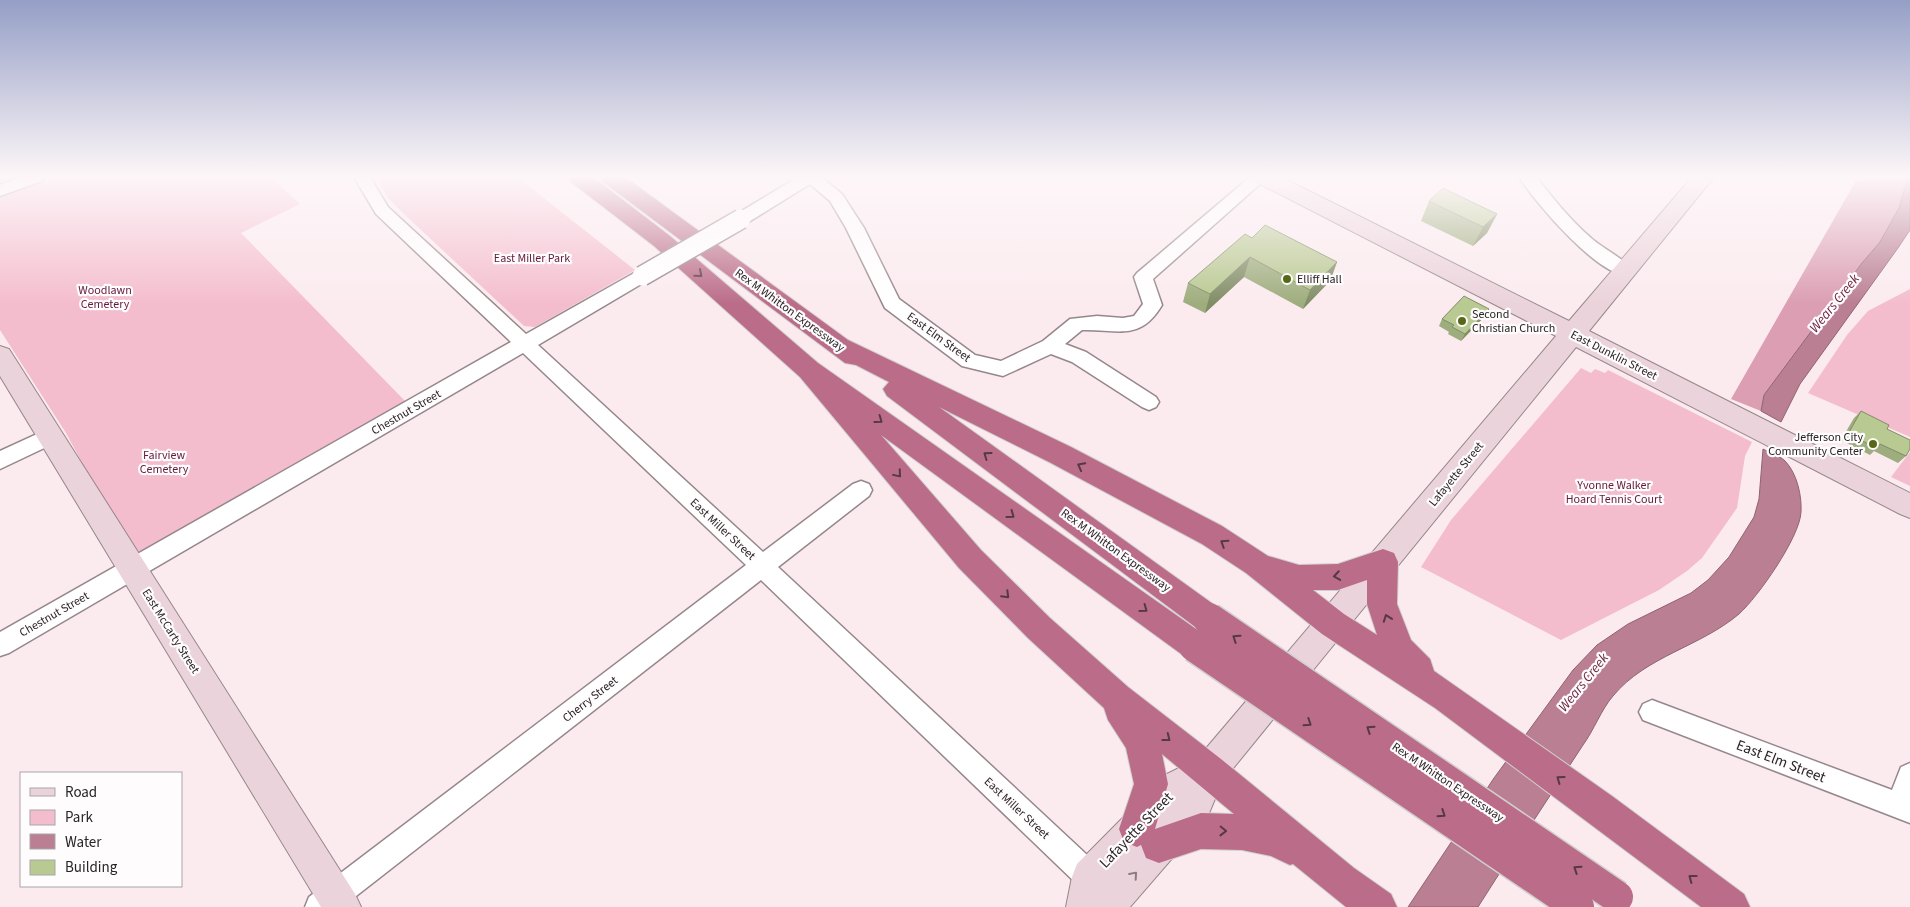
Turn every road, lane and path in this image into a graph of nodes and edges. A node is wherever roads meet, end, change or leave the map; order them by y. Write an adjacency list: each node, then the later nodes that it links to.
1 (392, 219): 12 (street, East Miller Street)
2 (633, 219): 16 (highway, Rex M Whitton Expressway, one-way to 16)
3 (668, 219): 13 (highway, Rex M Whitton Expressway)
4 (740, 219): 12 (street, Chestnut Street, bridge)
5 (850, 219): 14 (street, East Elm Street)
6 (1211, 219): 14 (street)
7 (1347, 219): 11 (main road, East Dunklin Street)
8 (1562, 219): 10 (street)
9 (1668, 219): 10 (main road, Lafayette Street)
10 (1626, 271): 11 (main road, Lafayette Street)
11 (1573, 334): 21 (main road, East Dunklin Street); 22 (main road, Lafayette Street)
12 (524, 344): 24 (street, East Miller Street); 25 (street, Chestnut Street)
13 (839, 346): 23 (highway, one-way to 13); 27 (highway, Rex M Whitton Expressway, one-way to 13)
14 (1050, 346): 17 (street)
15 (0, 355): 18 (main road, East McCarty Street)
16 (809, 370): 27 (highway, Rex M Whitton Expressway, one-way to 27); 29 (highway, one-way to 29)
17 (1149, 402)
18 (50, 436): 19 (street); 25 (main road, East McCarty Street)
19 (0, 461)
20 (860, 490): 24 (street, Cherry Street)
21 (1910, 506)
22 (1383, 562): 23 (highway, one-way to 23); 26 (main road, Lafayette Street); 30 (highway, one-way to 22)
23 (1257, 564): 26 (highway)
24 (762, 566): 37 (street, East Miller Street); 39 (street, Cherry Street)
25 (132, 569): 28 (street, Chestnut Street); 39 (main road, East McCarty Street)
26 (1333, 624): 30 (highway); 32 (main road, Lafayette Street)
27 (1202, 633): 38 (highway, Rex M Whitton Expressway, one-way to 27, bridge); 41 (highway, Rex M Whitton Expressway, one-way to 41, bridge)
28 (0, 645)
29 (1104, 688): 32 (highway, one-way to 32); 35 (highway)
30 (1447, 696): 42 (highway, one-way to 30)
31 (1652, 712): 34 (street, East Elm Street)
32 (1209, 771): 35 (main road, Lafayette Street); 36 (highway)
33 (1910, 776): 34 (street)
34 (1904, 808)
35 (1148, 837): 36 (highway, one-way to 36); 37 (main road, Lafayette Street)
36 (1334, 874): 40 (highway)
37 (1102, 899)
38 (1625, 902)
39 (332, 903)
40 (1378, 907)
41 (1578, 907)
42 (1731, 907)

